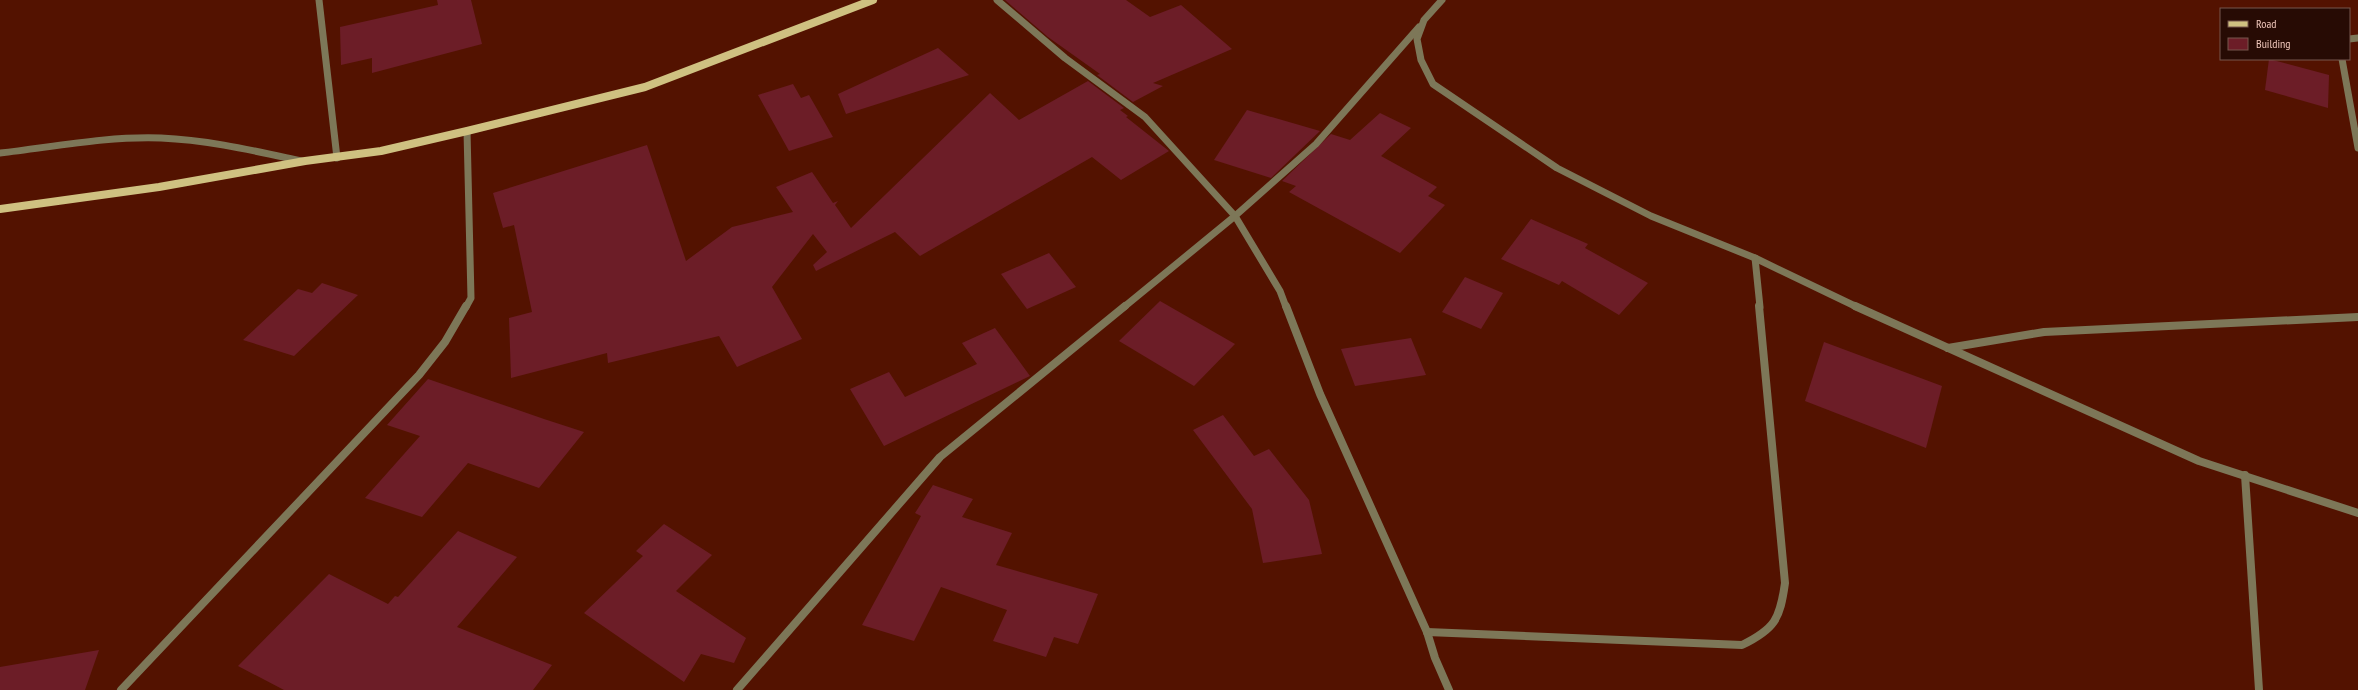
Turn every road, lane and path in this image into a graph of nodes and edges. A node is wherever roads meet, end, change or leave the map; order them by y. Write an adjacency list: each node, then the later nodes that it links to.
1 (319, 0): 10 (street)
2 (873, 0): 7 (main road)
3 (997, 0): 13 (street)
4 (1442, 0): 5 (street)
5 (1420, 26): 13 (street); 14 (street)
6 (2342, 60): 8 (street)
7 (467, 131): 10 (main road); 20 (street)
8 (2358, 148)
9 (0, 153): 11 (street)
10 (337, 158): 11 (main road)
11 (305, 161): 12 (main road)
12 (0, 209)
13 (1235, 216): 19 (street); 21 (street)
14 (1755, 258): 16 (street); 19 (street)
15 (2358, 317): 16 (street)
16 (1948, 348): 17 (street)
17 (2245, 476): 18 (street); 23 (street)
18 (2358, 512)
19 (1427, 632): 22 (street)
20 (122, 690)
21 (737, 690)
22 (1449, 690)
23 (2259, 690)

